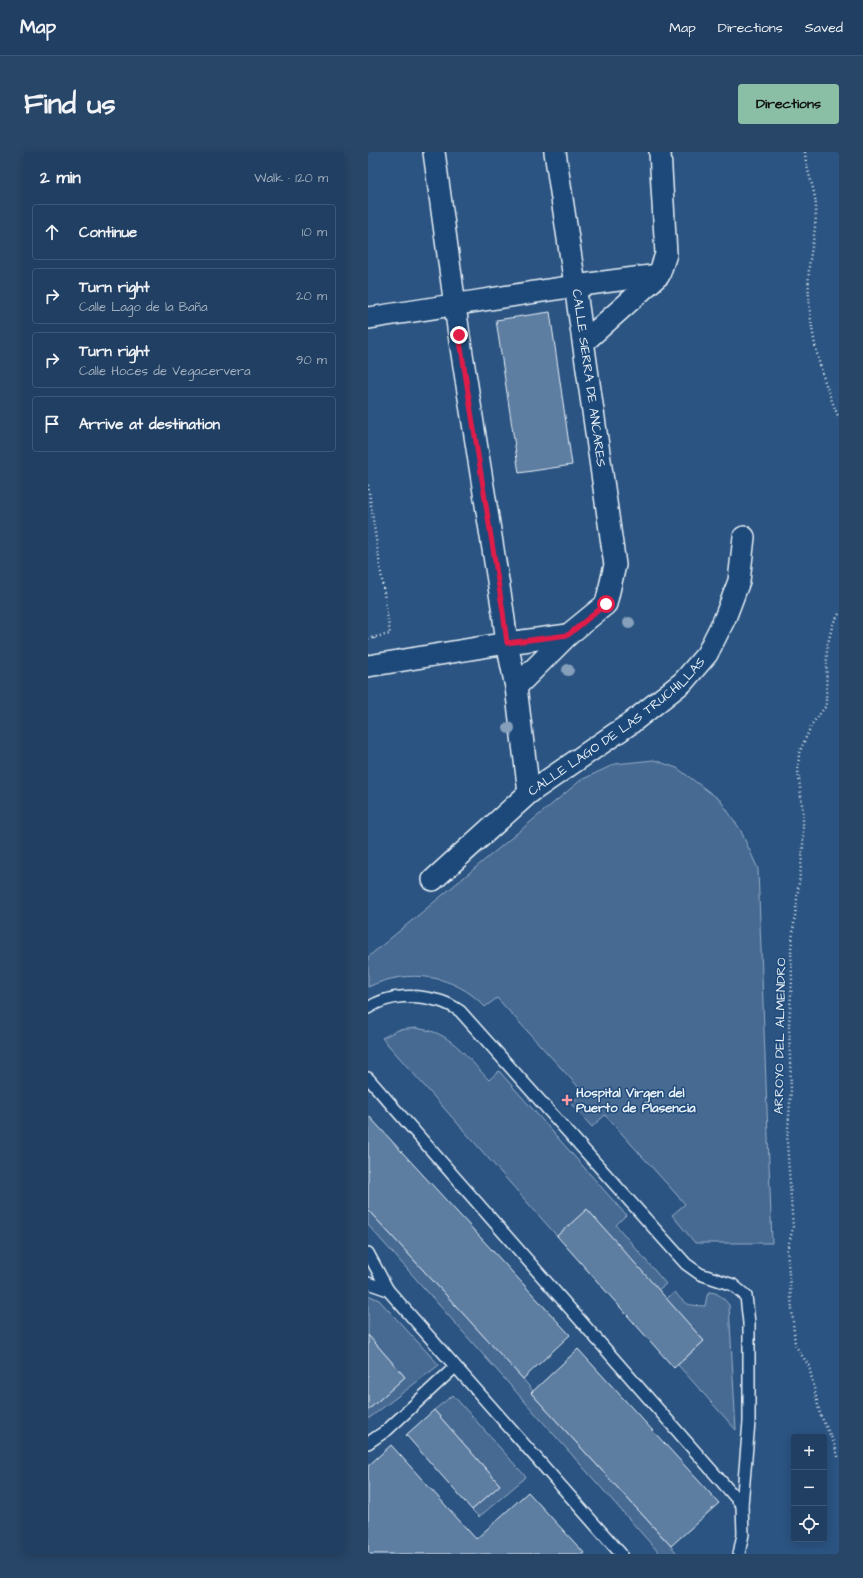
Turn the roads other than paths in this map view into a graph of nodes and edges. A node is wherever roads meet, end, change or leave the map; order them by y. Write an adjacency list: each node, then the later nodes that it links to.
1 (434, 152): 6 (street)
2 (555, 152): 5 (street, CALLE SIERRA DE ANCARES)
3 (660, 152): 4 (street)
4 (659, 275): 5 (street); 8 (street)
5 (576, 285): 6 (street); 8 (street, CALLE SIERRA DE ANCARES)
6 (454, 305): 7 (street); 11 (street)
7 (368, 318)
8 (584, 342): 10 (street, CALLE SIERRA DE ANCARES)
9 (744, 537): 14 (street, CALLE LAGO DE LAS TRUCHILLAS)
10 (568, 635): 11 (street); 13 (street)
11 (507, 643): 12 (street); 13 (street)
12 (373, 666)
13 (516, 687): 14 (street)
14 (529, 793): 15 (street, CALLE LAGO DE LAS TRUCHILLAS)
15 (432, 880)
16 (368, 1008): 23 (lane)
17 (368, 1078): 23 (lane)
18 (368, 1253): 20 (lane)
19 (368, 1283): 20 (lane)
20 (388, 1290): 21 (lane)
21 (455, 1367): 22 (lane); 24 (lane)
22 (368, 1442)
23 (742, 1505): 25 (lane)
24 (620, 1554)
25 (739, 1554)

